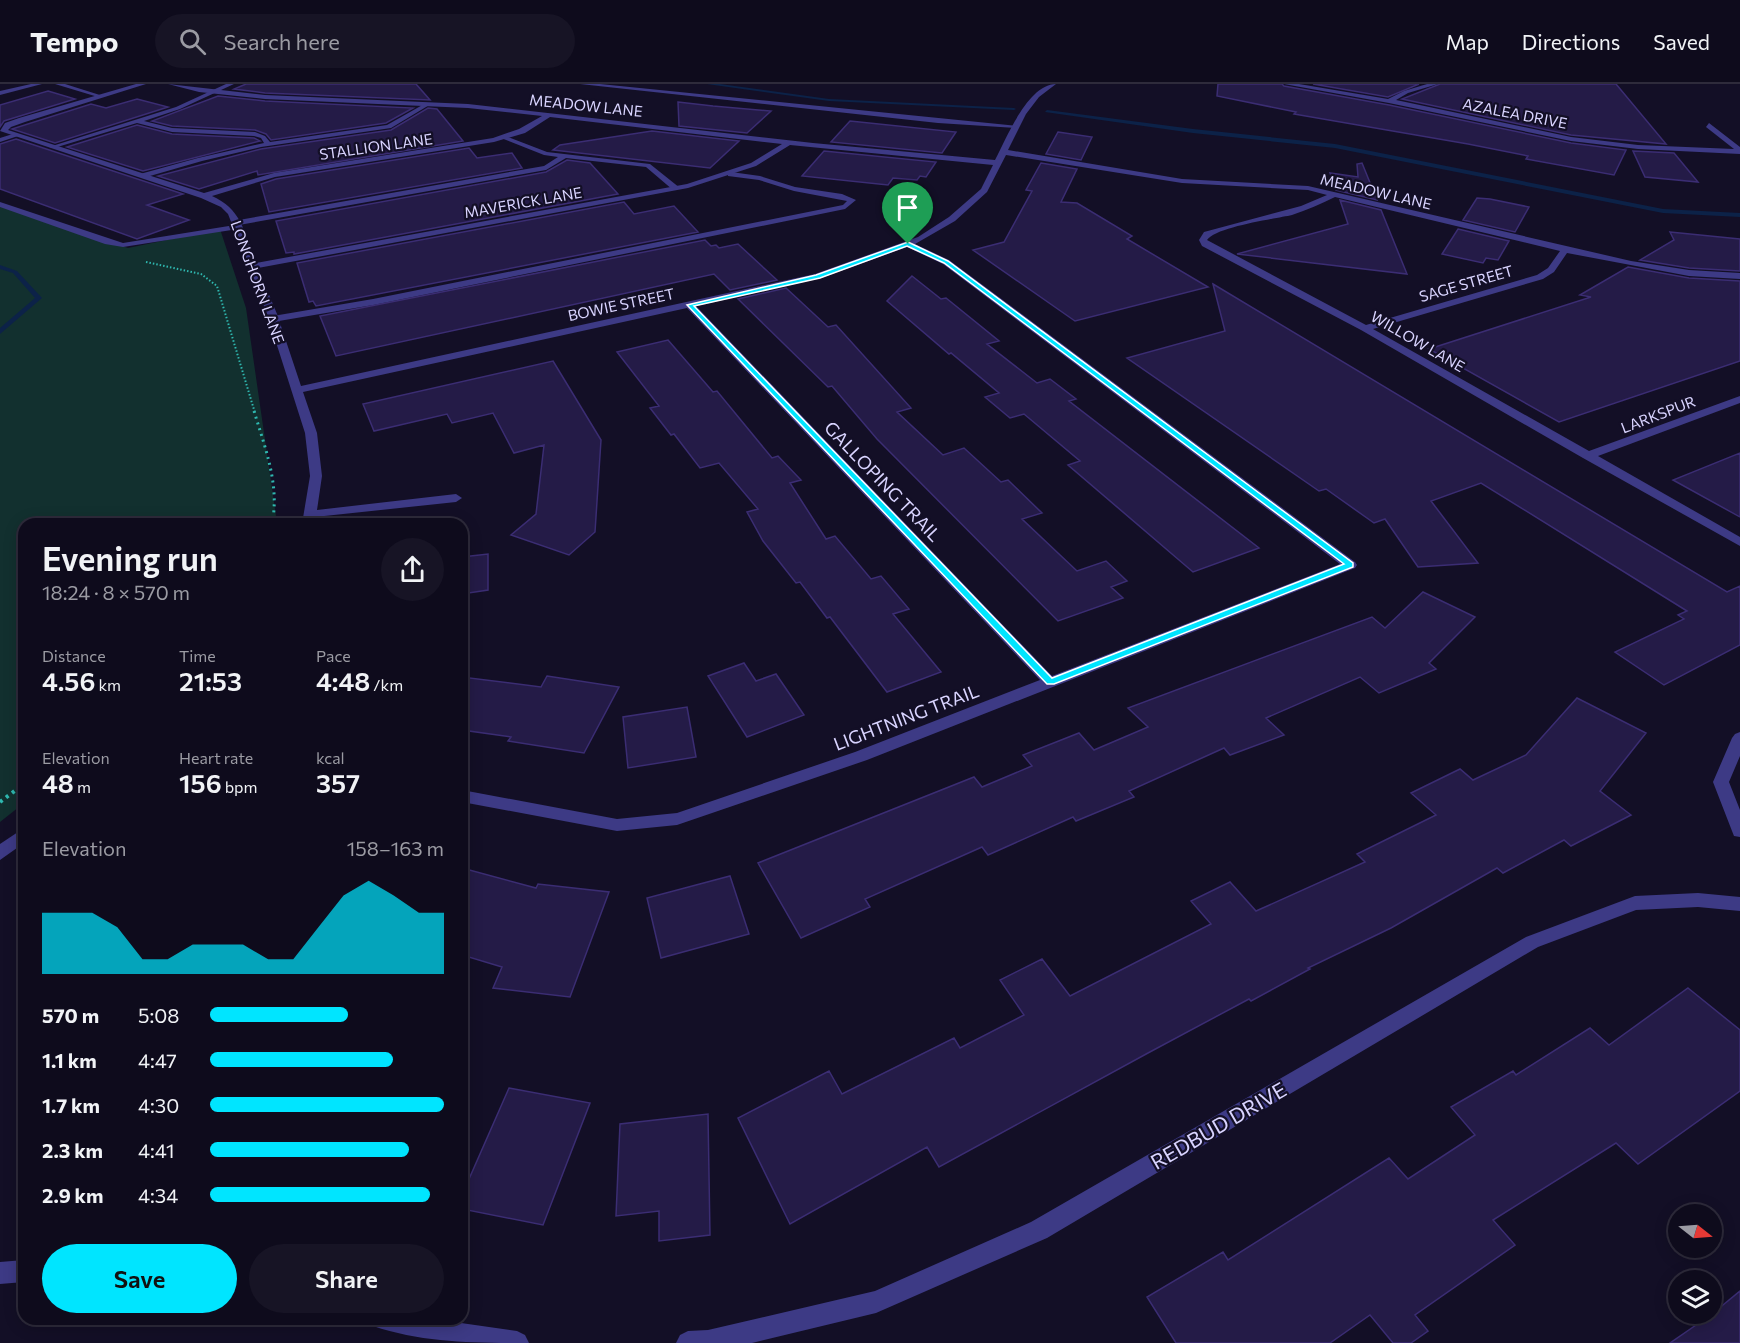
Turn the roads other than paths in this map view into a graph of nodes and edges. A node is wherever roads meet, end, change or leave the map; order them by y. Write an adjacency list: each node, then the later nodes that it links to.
1 (39, 84): 11 (lane)
2 (58, 84): 12 (lane)
3 (143, 84): 12 (street)
4 (171, 84): 10 (street, MEADOW LANE)
5 (231, 84): 10 (lane)
6 (583, 84): 19 (lane)
7 (1053, 84): 19 (street, BOWIE STREET)
8 (1287, 84): 13 (street, AZALEA DRIVE)
9 (1435, 84): 13 (street)
10 (215, 92): 14 (street, MEADOW LANE); 16 (lane)
11 (0, 93)
12 (100, 96): 17 (street)
13 (1389, 101): 27 (street, AZALEA DRIVE)
14 (428, 104): 15 (street, MEADOW LANE); 24 (lane)
15 (549, 115): 21 (street, STALLION LANE); 23 (street, MEADOW LANE)
16 (138, 120): 24 (lane); 25 (lane)
17 (4, 125): 20 (street, LONGHORN LANE)
18 (1709, 125): 27 (street)
19 (1016, 126): 26 (street, BOWIE STREET)
20 (16, 135): 22 (lane); 25 (street, LONGHORN LANE)
21 (503, 137): 28 (lane); 34 (street, STALLION LANE)
22 (0, 140)
23 (789, 142): 29 (street, MEADOW LANE); 30 (street, MAVERICK LANE)
24 (268, 144): 31 (lane)
25 (52, 147): 31 (street, LONGHORN LANE)
26 (1003, 152): 29 (street, BOWIE STREET); 33 (street, MEADOW LANE)
27 (1740, 152)
28 (565, 156): 32 (lane); 36 (lane)
29 (998, 163): 37 (street, BOWIE STREET)
30 (731, 174): 32 (street, MAVERICK LANE); 42 (lane)
31 (143, 176): 34 (street, LONGHORN LANE)
32 (676, 188): 39 (street, MAVERICK LANE)
33 (1335, 194): 38 (street, MEADOW LANE); 43 (street, WILLOW LANE)
34 (204, 196): 36 (street, LONGHORN LANE)
35 (0, 204): 36 (lane)
36 (237, 225): 39 (street, LONGHORN LANE)
37 (908, 244): 41 (street, BOWIE STREET); 51 (street, LIGHTNING TRAIL)
38 (1565, 250): 40 (street, MEADOW LANE); 43 (street, SAGE STREET)
39 (253, 266): 42 (street, LONGHORN LANE)
40 (1740, 276)
41 (690, 305): 44 (street, BOWIE STREET); 51 (street, GALLOPING TRAIL)
42 (273, 319): 44 (street, LONGHORN LANE)
43 (1365, 328): 46 (street, WILLOW LANE)
44 (297, 390): 48 (street, LONGHORN LANE)
45 (1740, 399): 46 (street, LARKSPUR)
46 (1587, 456): 50 (street, WILLOW LANE)
47 (456, 498): 49 (street)
48 (310, 518)
49 (317, 518)
50 (1740, 542)
51 (1050, 682): 53 (street, LIGHTNING TRAIL)
52 (1740, 738): 54 (street)
53 (468, 797)
54 (1740, 831)
55 (18, 839): 56 (street)
56 (0, 854)
57 (1740, 904): 62 (street, REDBUD DRIVE)
58 (18, 1272): 59 (street)
59 (0, 1273)
60 (405, 1325): 61 (street)
61 (517, 1343)
62 (688, 1343)

